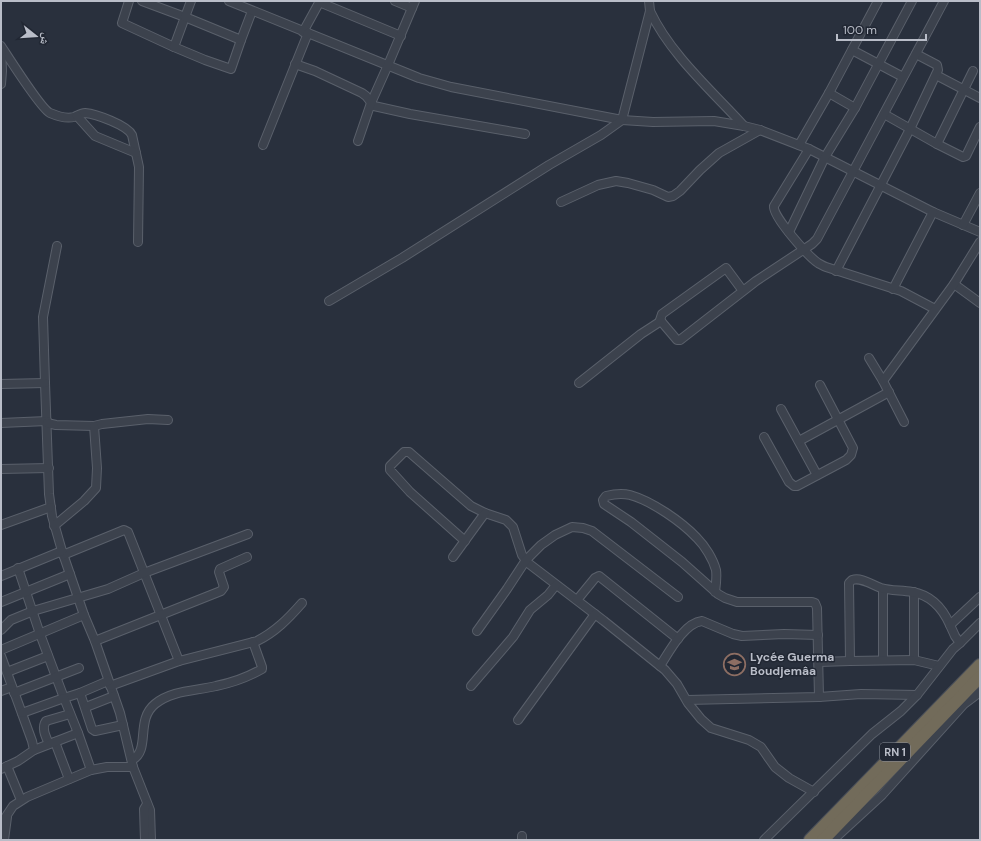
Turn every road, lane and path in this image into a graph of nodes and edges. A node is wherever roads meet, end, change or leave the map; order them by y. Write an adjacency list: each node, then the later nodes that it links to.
1 (129, 1): 19 (street)
2 (142, 1): 14 (street)
3 (191, 1): 14 (street)
4 (229, 1): 12 (street)
5 (395, 1): 11 (street)
6 (649, 1): 13 (street)
7 (878, 1): 20 (street)
8 (912, 1): 22 (street)
9 (944, 1): 21 (street)
10 (320, 2): 15 (street); 16 (street)
11 (414, 5): 16 (street)
12 (252, 11): 15 (street); 17 (street)
13 (650, 11): 36 (street); 37 (street)
14 (185, 17): 17 (street); 19 (street)
15 (305, 33): 23 (street); 24 (street)
16 (400, 36): 24 (street)
17 (241, 40): 19 (street)
18 (1, 47): 28 (street); 35 (street)
19 (174, 47)
20 (852, 50): 22 (street); 30 (street)
21 (916, 54): 26 (street); 27 (street)
22 (878, 63): 27 (street); 33 (street)
23 (296, 64): 32 (street); 44 (street)
24 (388, 66): 32 (street); 36 (street)
25 (973, 71): 29 (street)
26 (936, 75): 29 (street); 38 (street)
27 (903, 77): 34 (street)
28 (1, 84)
29 (964, 89): 31 (street); 43 (street)
30 (829, 93): 33 (street); 45 (street)
31 (980, 98)
32 (370, 103): 41 (street); 42 (street)
33 (855, 108): 48 (street)
34 (884, 114): 38 (street); 49 (street)
35 (77, 116): 47 (street); 47 (street)
36 (622, 120): 37 (street); 65 (street)
37 (744, 126): 39 (street)
38 (910, 129): 43 (street); 50 (street)
39 (760, 130): 45 (street); 52 (street)
40 (979, 131): 43 (street)
41 (525, 134)
42 (358, 141)
43 (937, 144)
44 (263, 145)
45 (799, 145): 46 (street)
46 (809, 149): 48 (street); 55 (street)
47 (136, 153): 57 (street)
48 (826, 157): 49 (street); 55 (street)
49 (853, 170): 50 (street); 60 (street)
50 (880, 186): 53 (street); 61 (street)
51 (980, 193): 54 (street)
52 (561, 202)
53 (933, 212): 54 (street); 63 (street)
54 (963, 225): 56 (street)
55 (789, 232): 60 (street)
56 (980, 232)
57 (138, 242)
58 (980, 242): 62 (street)
59 (57, 246): 71 (street)
60 (803, 249): 61 (street); 64 (street)
61 (836, 271): 63 (street)
62 (954, 284): 66 (street); 67 (street)
63 (893, 289): 67 (street)
64 (743, 291): 68 (street); 68 (street)
65 (328, 301)
66 (980, 303)
67 (935, 309): 70 (street)
68 (661, 321): 72 (street)
69 (869, 358): 70 (street)
70 (883, 381): 75 (street)
71 (45, 383): 73 (street); 79 (street)
72 (579, 383)
73 (1, 384)
74 (820, 385): 77 (street)
75 (889, 392): 77 (street); 80 (street)
76 (781, 409): 84 (street)
77 (839, 419): 84 (street); 87 (street)
78 (168, 420): 82 (street)
79 (47, 422): 81 (street); 82 (street); 85 (street)
80 (904, 422)
81 (1, 423)
82 (94, 426): 91 (street)
83 (764, 437): 87 (street)
84 (799, 441): 87 (street)
85 (49, 468): 86 (street); 88 (street)
86 (1, 469)
87 (817, 475)
88 (51, 507): 90 (street); 91 (street)
89 (485, 513): 93 (street); 93 (street); 97 (street)
90 (1, 525)
91 (54, 526): 94 (street)
92 (248, 534): 99 (street)
93 (465, 541): 96 (street)
94 (62, 553): 98 (street); 99 (street); 100 (street)
95 (247, 557): 114 (street)
96 (453, 557)
97 (526, 560): 102 (street); 107 (street); 120 (street)
98 (18, 568): 101 (street); 104 (street)
99 (144, 573): 109 (street); 114 (street)
100 (70, 574): 104 (street); 109 (street)
101 (1, 576)
102 (556, 584): 110 (street); 143 (street)
103 (883, 589): 106 (street); 130 (street); 131 (street)
104 (27, 592): 111 (street); 113 (street)
105 (715, 592): 105 (street); 122 (street)
106 (914, 592): 118 (street); 132 (street)
107 (678, 597)
108 (980, 597): 118 (street)
109 (79, 598): 113 (street); 116 (street)
110 (577, 600): 115 (street); 123 (street)
111 (1, 602)
112 (302, 604): 125 (street)
113 (33, 611): 119 (street); 121 (street)
114 (162, 614): 124 (street); 133 (street)
115 (595, 614): 136 (street); 156 (street)
116 (84, 616): 121 (street); 124 (street)
117 (980, 623): 126 (street)
118 (950, 625): 126 (street)
119 (1, 630)
120 (477, 631)
121 (40, 634): 127 (street); 129 (street)
122 (818, 635): 123 (street); 134 (street)
123 (678, 639): 136 (street)
124 (95, 642): 142 (street)
125 (254, 642): 133 (street); 161 (street)
126 (960, 643): 137 (street)
127 (1, 650)
128 (1, 656): 139 (street)
129 (48, 656): 139 (street); 140 (street)
130 (850, 660): 131 (street); 134 (street)
131 (883, 660): 132 (street)
132 (914, 660): 137 (street)
133 (179, 661): 142 (street)
134 (819, 662): 150 (street)
135 (980, 665): 174 (highway, RN 1)
136 (660, 666): 152 (street)
137 (939, 666): 148 (street)
138 (79, 668): 140 (street)
139 (7, 672): 144 (street)
140 (56, 677): 144 (street); 151 (street)
141 (980, 677): 175 (highway, RN 1)
142 (109, 684): 147 (street); 149 (street)
143 (471, 686)
144 (13, 690): 145 (street); 154 (street)
145 (1, 691)
146 (980, 692): 176 (street)
147 (80, 693): 151 (street); 153 (street)
148 (917, 695): 150 (street); 165 (street)
149 (114, 696): 153 (street); 157 (street)
150 (819, 697): 152 (street)
151 (64, 698): 154 (street); 155 (street)
152 (687, 700): 165 (street)
153 (86, 707): 157 (street)
154 (22, 713): 160 (street)
155 (70, 714): 158 (street); 159 (street)
156 (518, 720)
157 (123, 724): 161 (street)
158 (78, 733): 159 (street); 163 (street)
159 (52, 743): 160 (street); 164 (street)
160 (34, 750): 162 (street)
161 (133, 763): 163 (street); 169 (street)
162 (4, 767): 166 (street)
163 (91, 770): 164 (street)
164 (69, 780): 166 (street)
165 (814, 792): 173 (street)
166 (21, 800): 167 (street)
167 (7, 815): 168 (street); 170 (street)
168 (1, 824)
169 (148, 829): 171 (street); 172 (street)
170 (4, 840)
171 (145, 840)
172 (151, 840)
173 (764, 840)
174 (810, 840)
175 (822, 840)
176 (833, 840)

